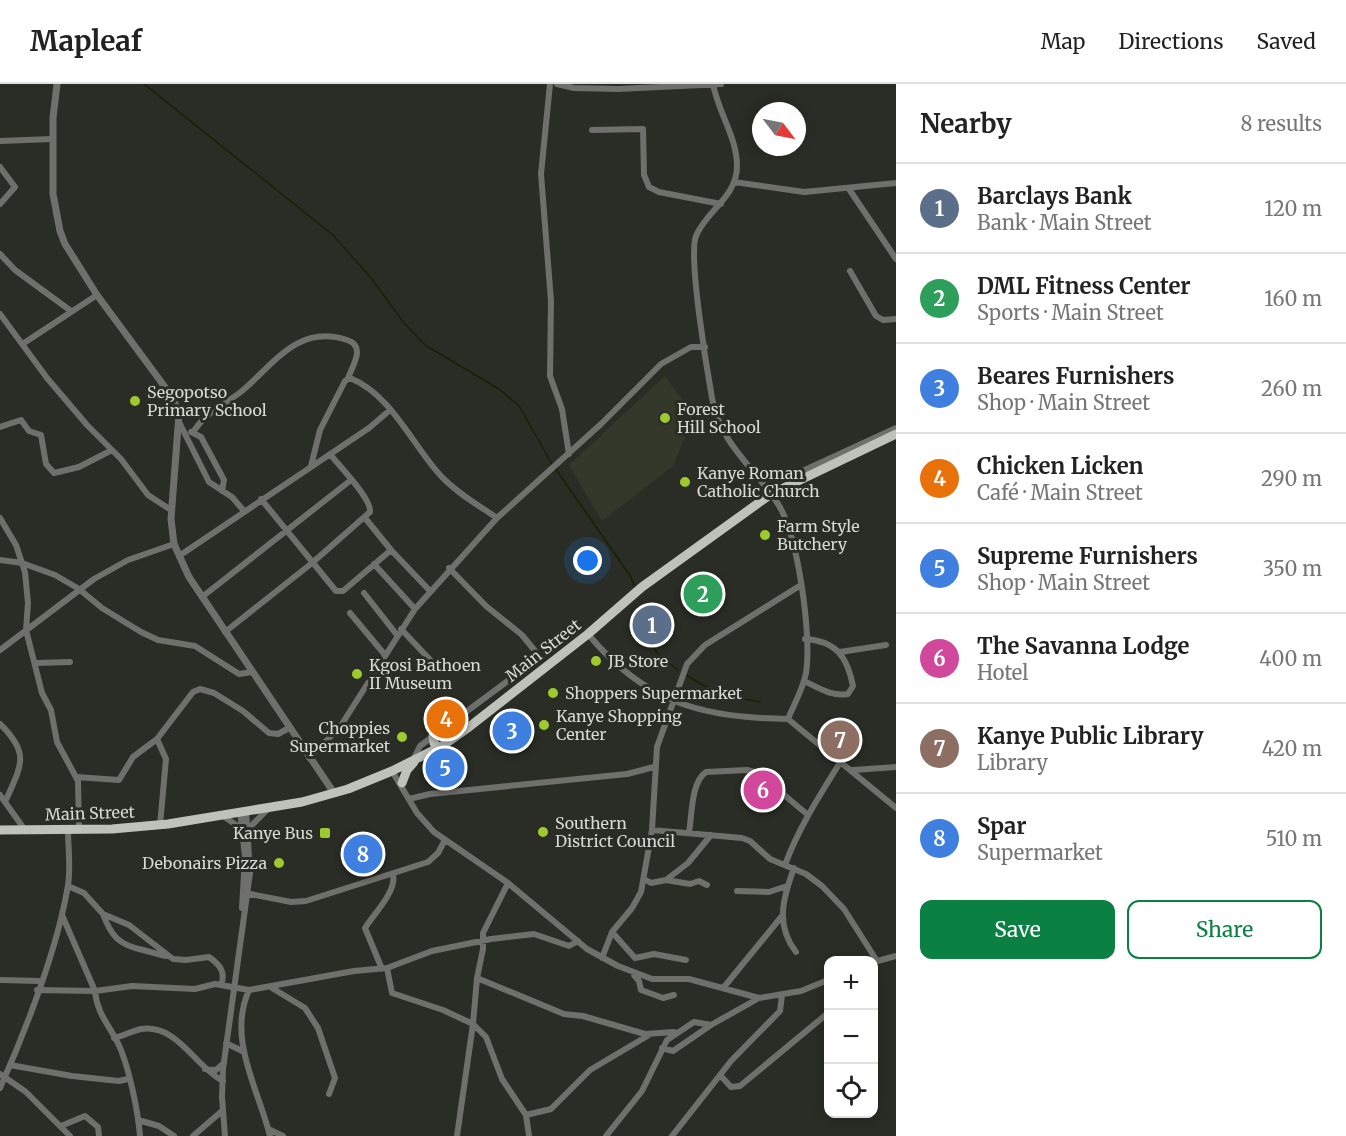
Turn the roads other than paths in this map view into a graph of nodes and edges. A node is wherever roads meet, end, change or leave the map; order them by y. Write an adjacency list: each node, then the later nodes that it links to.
1 (57, 84): 8 (street)
2 (550, 84): 34 (street)
3 (557, 84): 6 (street)
4 (721, 84): 5 (street)
5 (713, 85): 6 (street); 11 (street)
6 (585, 86)
7 (592, 130): 15 (street)
8 (52, 139): 9 (street); 19 (street)
9 (0, 141)
10 (0, 167): 14 (street)
11 (734, 182): 13 (street); 15 (street)
12 (896, 183): 13 (street)
13 (849, 189): 17 (street)
14 (0, 204)
15 (721, 204): 24 (street)
16 (0, 254): 20 (street)
17 (896, 259)
18 (850, 272): 22 (street)
19 (97, 295): 20 (street); 28 (street)
20 (71, 311): 23 (street)
21 (0, 315): 23 (street)
22 (896, 319)
23 (24, 343): 32 (street)
24 (705, 347): 34 (street); 37 (street)
25 (348, 378): 26 (street); 30 (street); 35 (street)
26 (390, 410): 33 (street); 45 (street)
27 (0, 427): 32 (street)
28 (182, 428): 30 (street); 38 (street); 41 (street)
29 (896, 428): 37 (street)
30 (193, 432): 38 (street)
31 (896, 434): 39 (highway, Main Street)
32 (112, 450): 41 (street)
33 (330, 454): 35 (street); 36 (street)
34 (569, 454): 45 (street)
35 (311, 466): 40 (street)
36 (351, 480): 44 (street); 46 (street)
37 (761, 481): 39 (street)
38 (222, 491): 42 (street)
39 (771, 494): 55 (street); 65 (highway, Main Street)
40 (261, 499): 42 (street); 46 (street)
41 (171, 510): 47 (street)
42 (244, 511): 49 (street)
43 (0, 518): 51 (street)
44 (365, 518): 48 (street); 52 (street)
45 (497, 518): 54 (street)
46 (287, 531): 52 (street); 59 (street)
47 (174, 544): 49 (street); 56 (street)
48 (391, 550): 53 (street); 57 (street)
49 (179, 556): 59 (street)
50 (0, 560): 51 (street)
51 (22, 563): 56 (street); 62 (street)
52 (312, 563): 53 (street); 63 (street)
53 (374, 564): 60 (street)
54 (449, 568): 57 (street); 80 (street)
55 (801, 585): 66 (street); 76 (street)
56 (79, 589): 62 (street); 74 (street)
57 (430, 591): 60 (street)
58 (364, 593): 64 (street)
59 (202, 597): 63 (street)
60 (415, 609): 64 (street)
61 (350, 613): 70 (street)
62 (26, 630): 68 (street); 72 (street)
63 (225, 632): 74 (street)
64 (399, 632): 70 (street); 73 (street)
65 (588, 634): 76 (street); 82 (highway, Main Street)
66 (805, 639): 69 (street); 75 (street)
67 (886, 645): 69 (street)
68 (0, 650)
69 (840, 652): 75 (street)
70 (385, 655): 83 (street)
71 (70, 662): 72 (street)
72 (36, 663): 90 (street)
73 (434, 664)
74 (252, 672): 79 (street)
75 (804, 681): 77 (street)
76 (672, 700): 77 (street); 86 (street)
77 (788, 719): 85 (street)
78 (0, 724): 96 (street)
79 (290, 728): 81 (street); 83 (street)
80 (433, 736): 82 (highway); 84 (street)
81 (157, 739): 90 (street); 102 (street)
82 (438, 747): 84 (highway, Main Street)
83 (309, 758): 93 (street)
84 (415, 760): 88 (highway, Main Street); 92 (highway)
85 (841, 761): 89 (street); 101 (street)
86 (654, 767): 95 (street); 107 (street)
87 (896, 767): 89 (street)
88 (395, 769): 91 (highway, Main Street); 92 (street)
89 (852, 770): 98 (street)
90 (76, 777): 103 (street)
91 (378, 777): 92 (highway); 93 (highway, Main Street)
92 (402, 784): 95 (street)
93 (334, 793): 97 (highway, Main Street)
94 (0, 795): 96 (street)
95 (409, 799): 111 (street)
96 (5, 802): 105 (street)
97 (269, 808): 99 (highway, Main Street); 108 (street)
98 (896, 808)
99 (243, 811): 100 (highway, Main Street); 108 (street)
100 (220, 814): 102 (highway, Main Street); 108 (street)
101 (808, 815): 109 (street); 112 (street)
102 (160, 825): 103 (highway, Main Street)
103 (79, 828): 106 (highway, Main Street)
104 (0, 830): 105 (highway, Main Street)
105 (25, 830): 106 (highway, Main Street)
106 (68, 830): 120 (street)
107 (652, 830): 109 (street); 116 (street)
108 (245, 832): 115 (street); 123 (street)
109 (689, 833): 110 (street)
110 (711, 835): 112 (street); 117 (street)
111 (445, 840): 114 (street); 118 (street)
112 (785, 865): 113 (street)
113 (794, 868): 121 (street); 134 (street)
114 (393, 875): 124 (street); 140 (street)
115 (249, 877): 123 (street); 124 (street)
116 (644, 879): 117 (street); 129 (street)
117 (666, 880): 119 (street)
118 (508, 884): 130 (street); 131 (street)
119 (707, 885)
120 (68, 886): 125 (street); 126 (street)
121 (787, 886): 122 (street); 128 (street)
122 (736, 891)
123 (245, 895): 124 (street); 127 (street); 139 (street)
124 (259, 897): 127 (street)
125 (62, 914): 144 (street); 152 (street)
126 (103, 914): 133 (street); 133 (street)
127 (244, 915): 139 (street)
128 (782, 916): 132 (street); 147 (street)
129 (612, 932): 136 (street); 137 (street)
130 (484, 940): 131 (street); 140 (street); 142 (street)
131 (578, 941): 136 (street)
132 (796, 952)
133 (167, 955): 146 (street)
134 (872, 956)
135 (896, 956): 138 (street)
136 (602, 958): 141 (street)
137 (686, 960)
138 (878, 960)
139 (237, 968): 148 (street)
140 (385, 969): 149 (street); 157 (street)
141 (632, 972): 147 (street); 153 (street)
142 (477, 978): 157 (street); 160 (street)
143 (0, 980): 144 (street)
144 (40, 981): 150 (street)
145 (824, 981): 154 (street)
146 (221, 985): 148 (street); 152 (street)
147 (724, 987): 155 (street)
148 (234, 988): 151 (street); 162 (street)
149 (272, 988): 151 (street); 173 (street)
150 (37, 990): 152 (street); 166 (street)
151 (249, 990): 164 (street)
152 (95, 991): 161 (street)
153 (674, 995)
154 (782, 995): 155 (street); 169 (street)
155 (759, 998): 158 (street)
156 (824, 1016): 169 (street)
157 (473, 1024): 176 (street); 188 (street)
158 (711, 1025): 159 (street); 163 (street)
159 (675, 1032): 160 (street); 163 (street)
160 (649, 1034): 176 (street)
161 (114, 1038): 167 (street); 170 (street)
162 (226, 1043): 164 (street); 165 (street)
163 (662, 1048): 190 (street)
164 (244, 1052): 180 (street)
165 (224, 1063): 167 (street); 171 (street)
166 (10, 1065): 168 (street); 170 (street)
167 (204, 1069): 171 (street)
168 (3, 1075): 172 (street); 179 (street)
169 (720, 1075): 191 (street)
170 (128, 1079): 177 (street)
171 (223, 1081): 174 (street)
172 (0, 1088)
173 (329, 1094)
174 (222, 1097): 175 (street); 178 (street)
175 (222, 1111): 178 (street); 186 (street)
176 (526, 1115): 189 (street)
177 (138, 1120): 183 (street); 184 (street)
178 (212, 1120): 185 (street)
179 (61, 1126): 181 (street); 182 (street)
180 (269, 1132): 187 (street)
181 (70, 1136)
182 (99, 1136)
183 (140, 1136)
184 (174, 1136)
185 (193, 1136)
186 (225, 1136)
187 (283, 1136)
188 (457, 1136)
189 (529, 1136)
190 (606, 1136)
191 (672, 1136)

